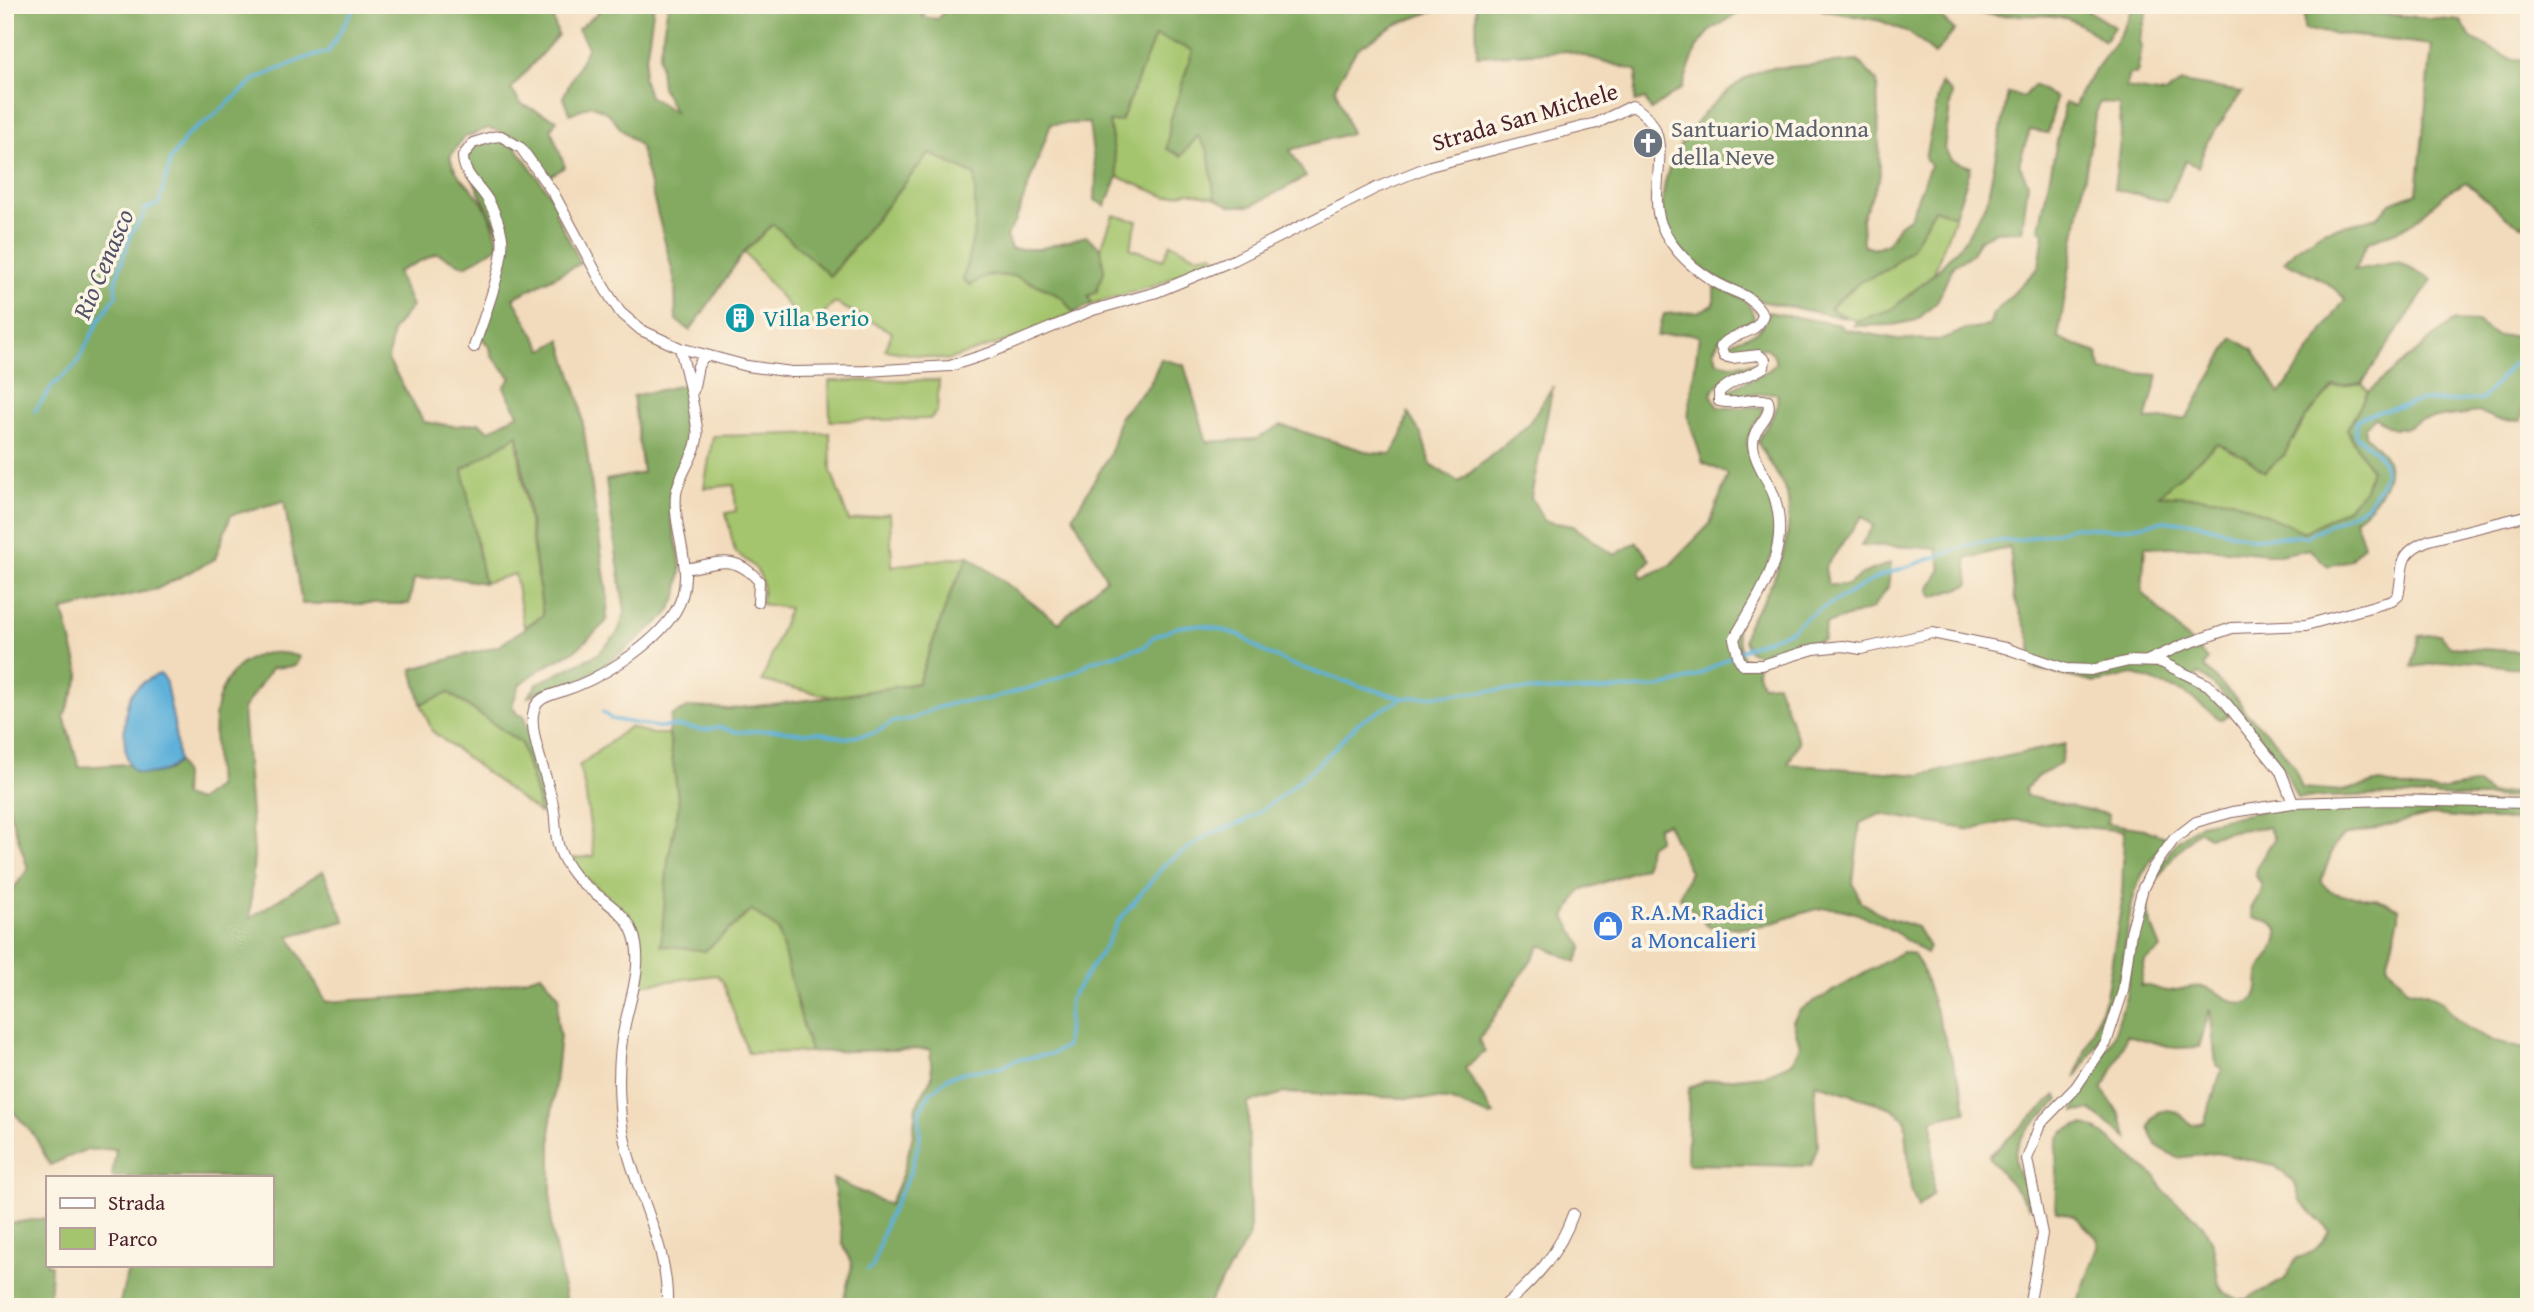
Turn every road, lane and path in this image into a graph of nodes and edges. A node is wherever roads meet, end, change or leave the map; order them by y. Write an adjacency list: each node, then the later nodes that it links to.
1 (474, 347): 2 (street)
2 (680, 348): 3 (street); 4 (street)
3 (704, 356): 4 (street); 8 (street, Strada San Michele)
4 (692, 404): 6 (street)
5 (2529, 514): 8 (street)
6 (686, 569): 7 (street); 12 (street)
7 (758, 602)
8 (2148, 660): 9 (street)
9 (2294, 803): 10 (street); 14 (street)
10 (2529, 803)
11 (1573, 1214): 13 (street)
12 (667, 1307)
13 (1503, 1307)
14 (2029, 1307)

